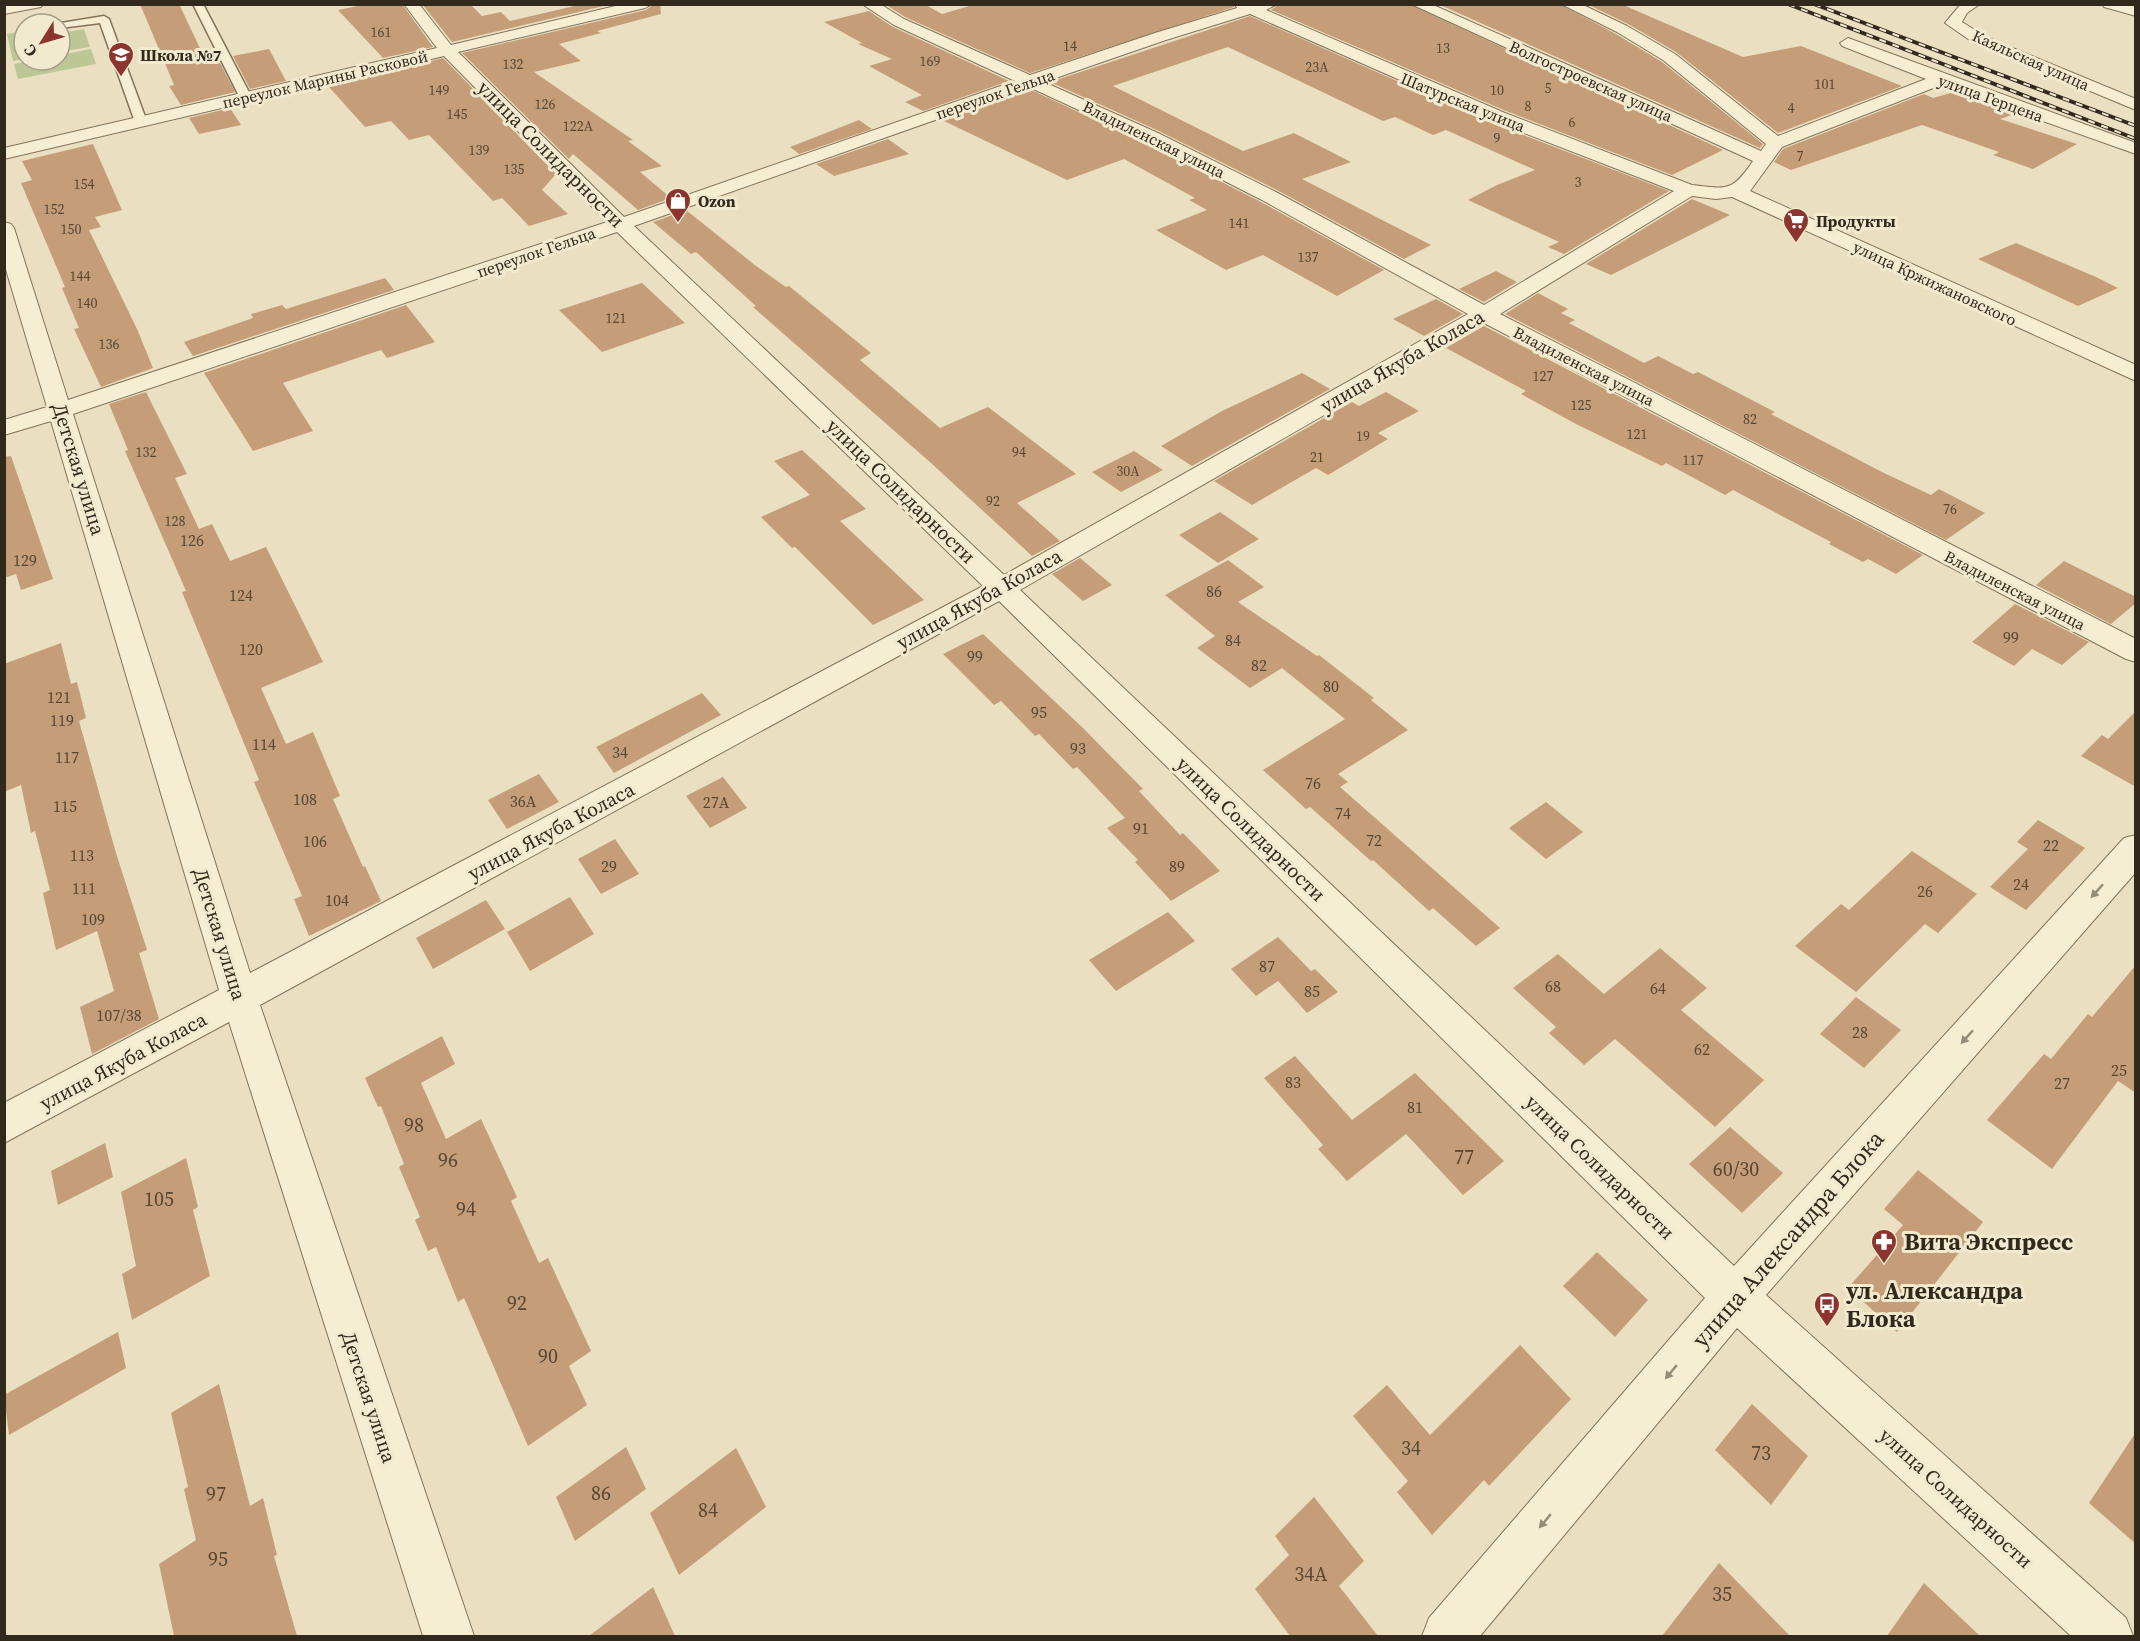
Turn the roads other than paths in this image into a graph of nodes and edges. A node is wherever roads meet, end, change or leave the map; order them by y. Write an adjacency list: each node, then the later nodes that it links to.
1 (36, 4): 11 (street)
2 (198, 4): 18 (lane)
3 (411, 4): 15 (street, улица Солидарности)
4 (645, 4): 15 (street, переулок Марины Расковой)
5 (869, 4): 17 (street, Владиленская улица)
6 (1418, 4): 22 (street, Волгостроевская улица)
7 (1568, 4): 22 (street)
8 (1973, 4): 19 (street, Каяльская улица)
9 (2109, 4): 12 (street)
10 (1254, 6): 17 (street, переулок Гельца); 24 (street, Шатурская улица)
11 (4, 10)
12 (2136, 12)
13 (72, 23): 20 (lane)
14 (1848, 43): 16 (street, улица Герцена)
15 (448, 51): 18 (street, переулок Марины Расковой); 26 (street, улица Солидарности)
16 (1941, 79): 21 (street, улица Герцена); 22 (street)
17 (1032, 81): 26 (street, переулок Гельца); 28 (street, Владиленская улица)
18 (246, 98): 20 (street, переулок Марины Расковой)
19 (2136, 105)
20 (141, 122): 23 (street, переулок Марины Расковой)
21 (2136, 149)
22 (1770, 151): 25 (street)
23 (4, 154)
24 (1689, 190): 25 (street); 28 (street, улица Якуба Коласа)
25 (1735, 191): 29 (street, улица Кржижановского)
26 (620, 224): 30 (street, переулок Гельца); 32 (street, улица Солидарности)
27 (4, 228): 30 (street, Детская улица)
28 (1484, 314): 32 (street, улица Якуба Коласа); 33 (street, Владиленская улица)
29 (2136, 374)
30 (61, 410): 31 (street, переулок Гельца); 35 (street, Детская улица)
31 (4, 428)
32 (1002, 588): 35 (street, улица Якуба Коласа); 37 (street, улица Солидарности)
33 (2136, 652)
34 (2136, 848): 37 (street, улица Александра Блока, one-way to 37)
35 (240, 999): 36 (street, улица Якуба Коласа); 38 (street, Детская улица)
36 (4, 1124)
37 (1735, 1297): 39 (street, улица Александра Блока, one-way to 39); 40 (street, улица Солидарности)
38 (447, 1636)
39 (1447, 1636)
40 (2108, 1636)

